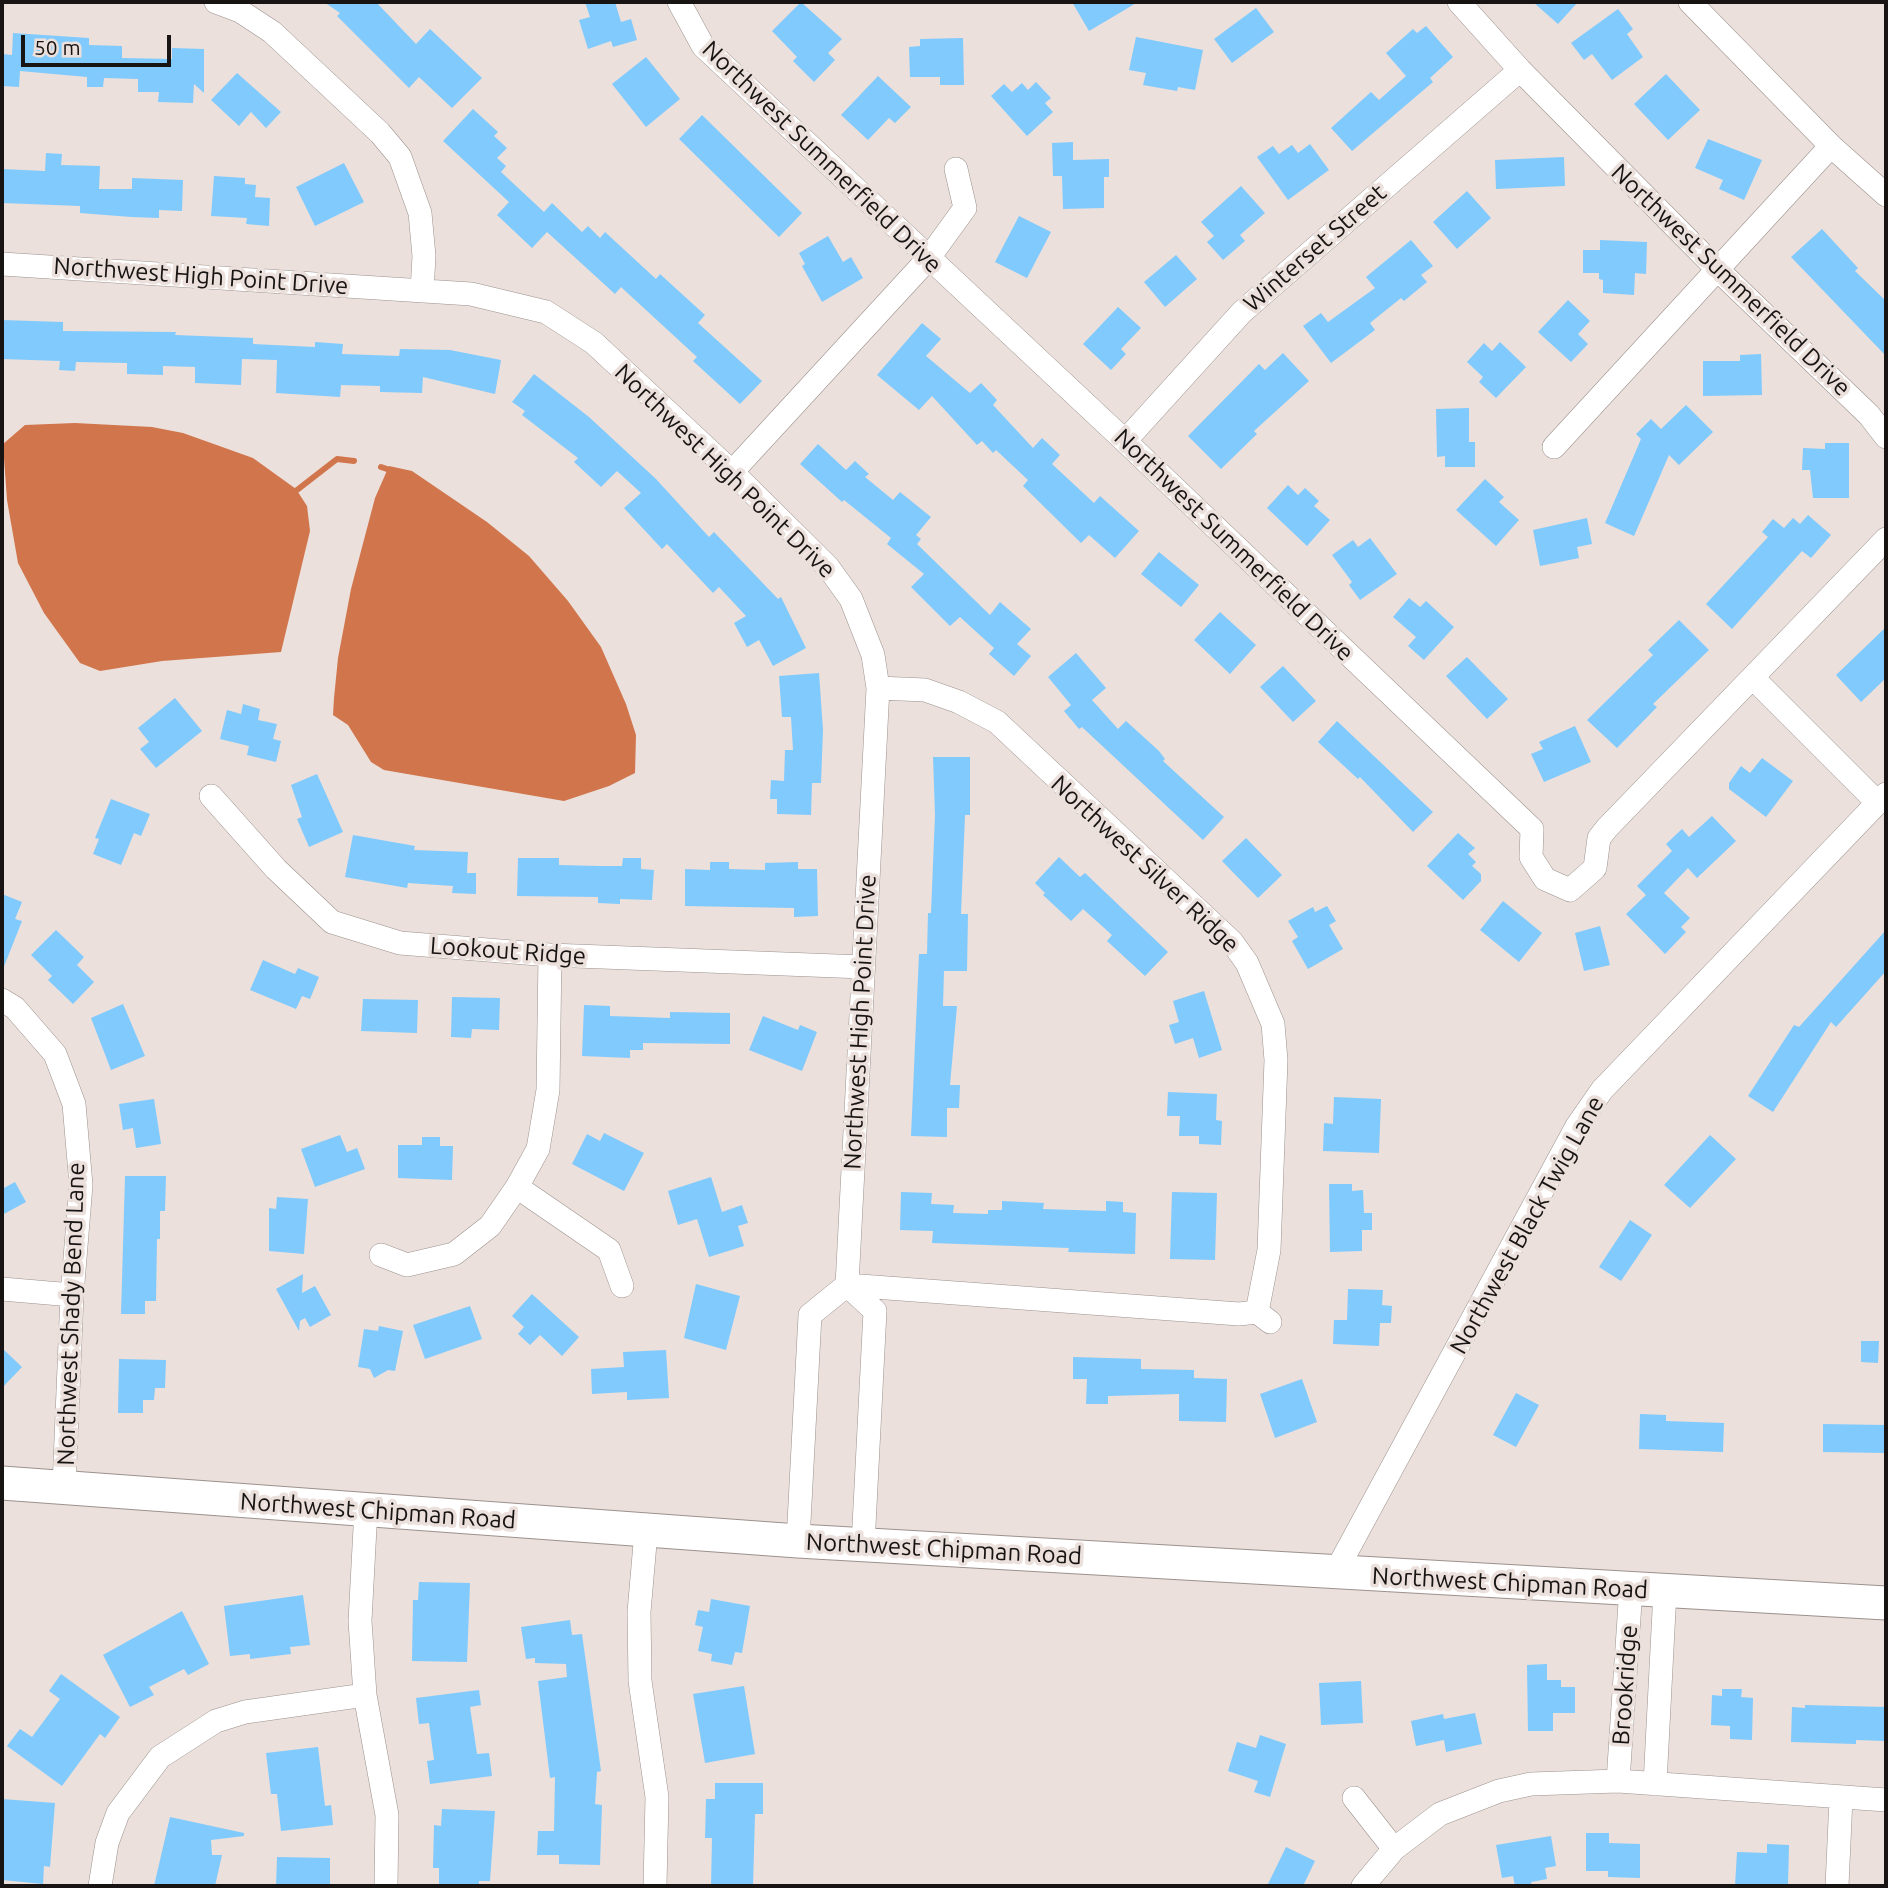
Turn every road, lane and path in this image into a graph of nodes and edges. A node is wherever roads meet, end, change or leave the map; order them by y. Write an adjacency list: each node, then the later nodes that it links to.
1 (216, 2): 12 (street)
2 (679, 2): 9 (street, Northwest Summerfield Drive)
3 (1459, 2): 5 (street, Northwest Summerfield Drive)
4 (1690, 2): 6 (street)
5 (1520, 70): 11 (street, Northwest Summerfield Drive); 14 (street, Winterset Street)
6 (1831, 146): 8 (street); 11 (street)
7 (956, 169): 9 (street)
8 (1886, 195)
9 (928, 259): 14 (street, Northwest Summerfield Drive); 16 (street)
10 (2, 264): 12 (street, Northwest High Point Drive)
11 (1718, 271): 13 (street, Northwest Summerfield Drive); 15 (street)
12 (422, 290): 16 (street, Northwest High Point Drive)
13 (1886, 436)
14 (1125, 441): 18 (street, Northwest Summerfield Drive)
15 (1554, 447)
16 (732, 472): 19 (street, Northwest High Point Drive)
17 (1886, 539): 18 (street, Northwest Summerfield Drive)
18 (1754, 679): 21 (street)
19 (878, 688): 23 (street, Northwest High Point Drive); 27 (street, Northwest Silver Ridge)
20 (211, 796): 22 (street, Lookout Ridge)
21 (1882, 798): 37 (street, Northwest Black Twig Lane)
22 (550, 955): 23 (street, Lookout Ridge); 25 (street)
23 (863, 967): 27 (street, Northwest High Point Drive)
24 (2, 1000): 30 (street, Northwest Shady Bend Lane)
25 (517, 1187): 26 (street); 28 (street)
26 (381, 1255)
27 (847, 1284): 35 (street); 36 (street)
28 (622, 1286)
29 (2, 1289): 30 (street)
30 (72, 1295): 32 (street, Northwest Shady Bend Lane)
31 (2, 1483): 32 (main road, Northwest Chipman Road)
32 (64, 1487): 33 (main road, Northwest Chipman Road)
33 (366, 1510): 34 (main road, Northwest Chipman Road); 41 (street)
34 (646, 1532): 35 (main road, Northwest Chipman Road); 50 (street)
35 (798, 1541): 36 (main road, Northwest Chipman Road)
36 (863, 1545): 37 (main road, Northwest Chipman Road)
37 (1335, 1573): 38 (main road, Northwest Chipman Road)
38 (1631, 1588): 39 (main road, Northwest Chipman Road); 42 (street, Brookridge)
39 (1665, 1591): 40 (main road, Northwest Chipman Road); 43 (street, Brookridge)
40 (1886, 1603)
41 (365, 1695): 48 (street); 49 (street)
42 (1618, 1781): 43 (street); 47 (street)
43 (1654, 1784): 45 (street)
44 (1354, 1798): 47 (street)
45 (1841, 1798): 46 (street); 52 (street)
46 (1886, 1800)
47 (1394, 1849): 51 (street)
48 (100, 1886)
49 (386, 1886)
50 (655, 1886)
51 (1363, 1886)
52 (1838, 1886)

